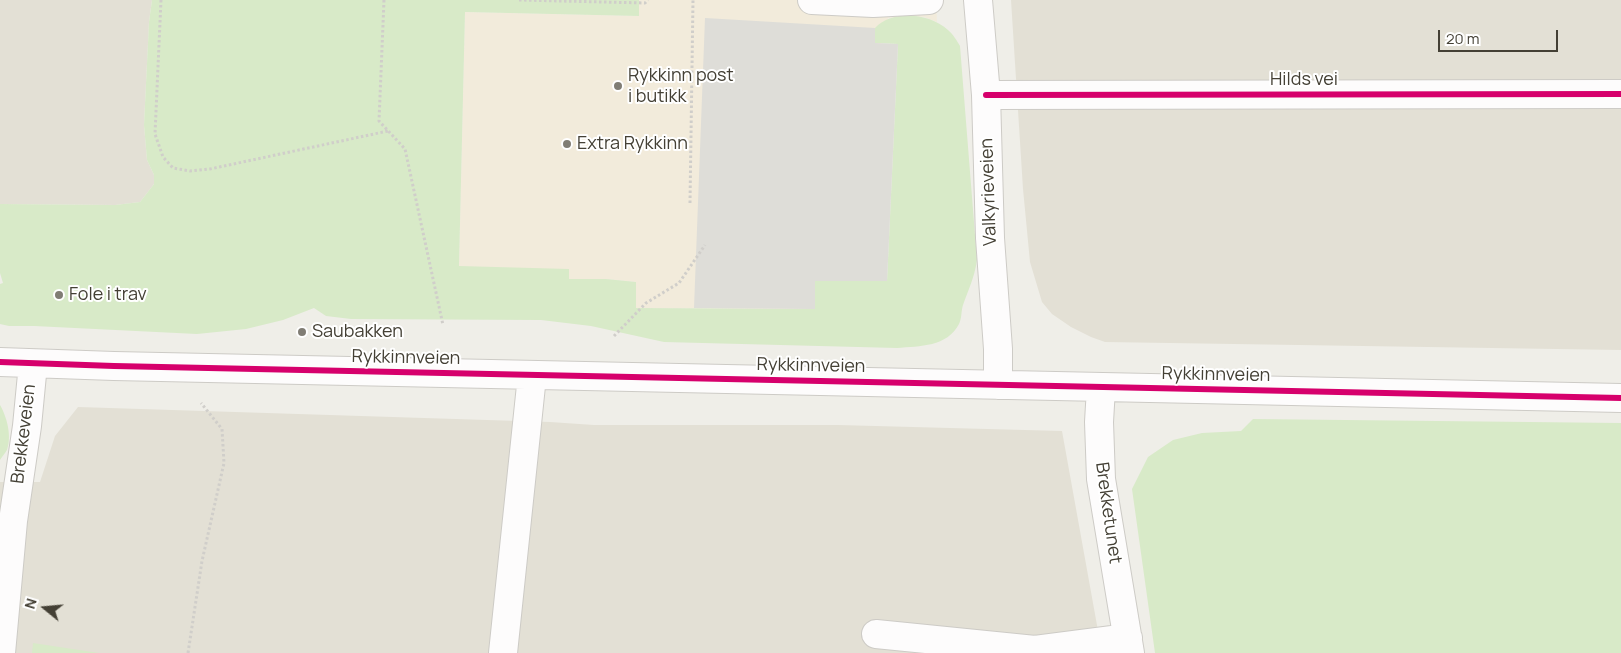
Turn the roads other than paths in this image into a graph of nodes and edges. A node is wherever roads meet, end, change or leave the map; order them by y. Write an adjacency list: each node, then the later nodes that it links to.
1 (812, 0): 2 (street)
2 (929, 0)
3 (978, 0): 5 (street, Valkyrieveien)
4 (1621, 94): 5 (street, Hilds vei)
5 (986, 95): 9 (street, Valkyrieveien)
6 (0, 362): 7 (street, Rykkinnveien)
7 (32, 364): 8 (street, Rykkinnveien); 12 (street, Brekkeveien)
8 (532, 376): 9 (street, Rykkinnveien); 16 (street)
9 (998, 384): 10 (street, Rykkinnveien)
10 (1101, 388): 11 (street, Rykkinnveien); 14 (street, Brekketunet)
11 (1621, 398)
12 (6, 520): 15 (street, Brekkeveien)
13 (876, 634): 14 (street, Brekketunet)
14 (1129, 645)
15 (1, 653)
16 (503, 653)

